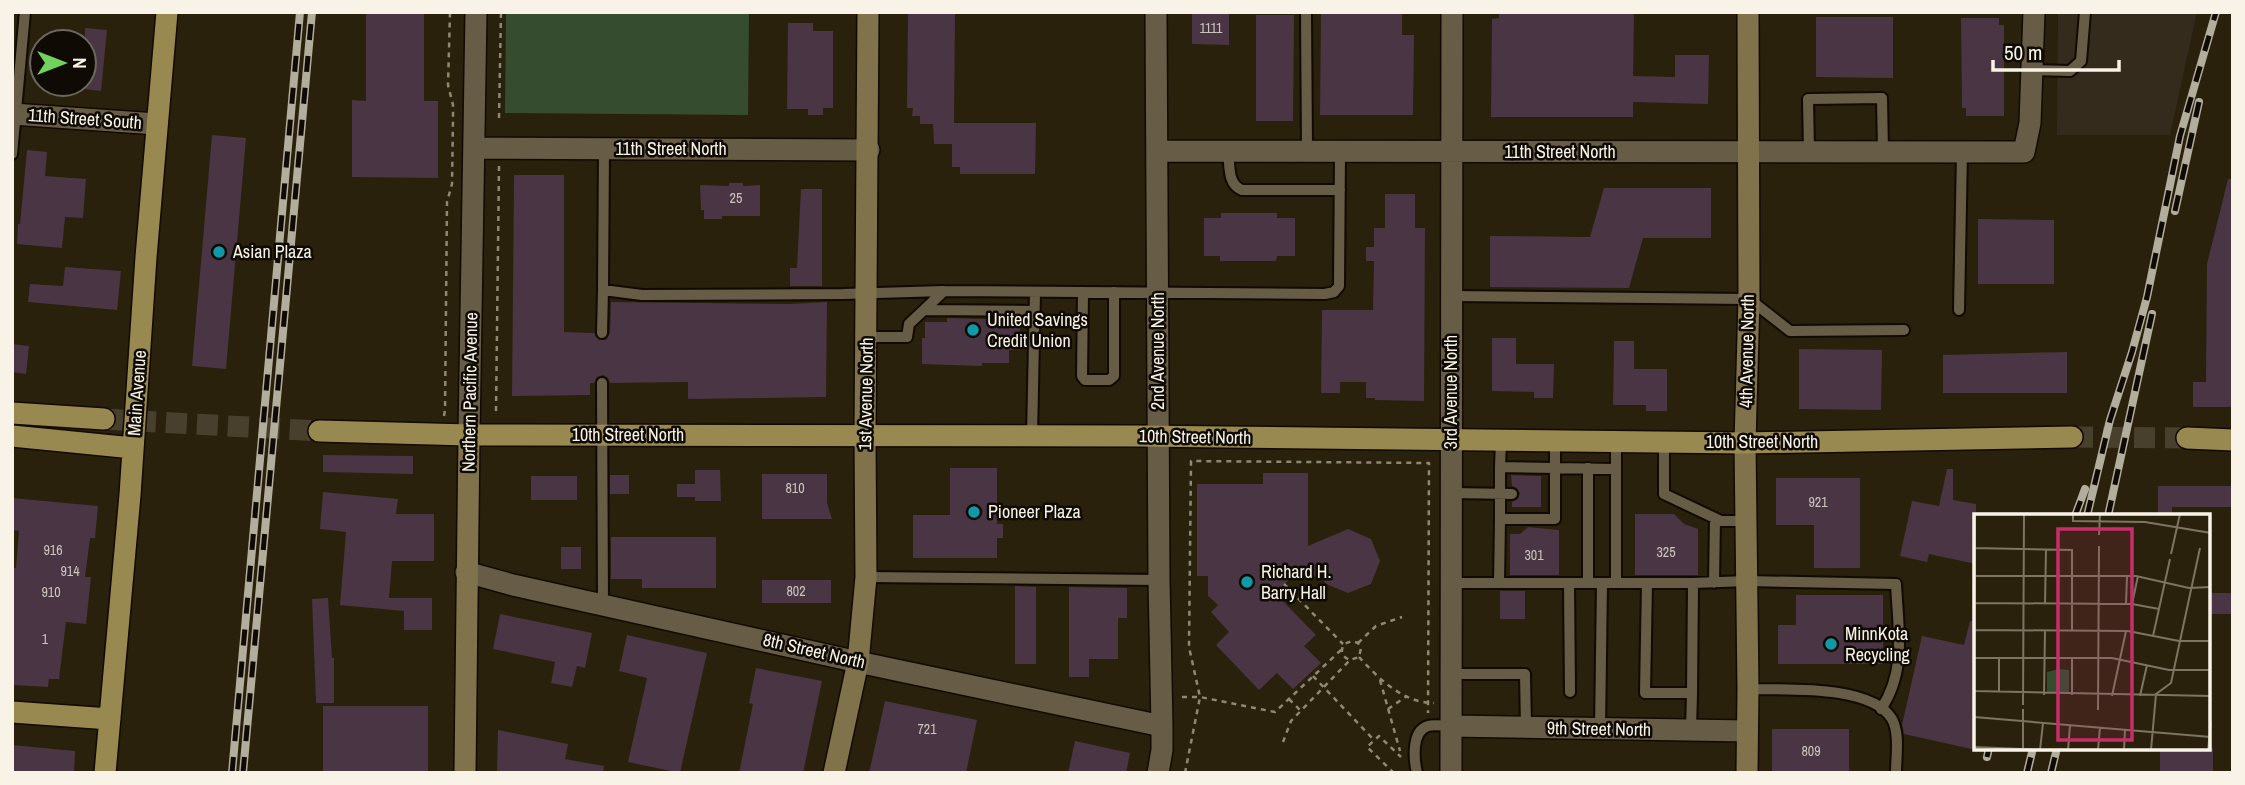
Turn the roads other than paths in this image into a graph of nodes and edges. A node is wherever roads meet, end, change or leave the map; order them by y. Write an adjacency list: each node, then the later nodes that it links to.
1 (25, 12): 12 (lane)
2 (167, 12): 13 (main road, Main Avenue)
3 (476, 12): 14 (street, Northern Pacific Avenue)
4 (869, 12): 16 (street, 1st Avenue North)
5 (1156, 12): 17 (street, 2nd Avenue North)
6 (1306, 12): 19 (lane)
7 (1452, 12): 21 (street, 3rd Avenue North)
8 (1748, 12): 22 (street, 4th Avenue North)
9 (2034, 12): 11 (street)
10 (2085, 12): 11 (lane)
11 (2033, 70): 25 (street, 11th Street North)
12 (14, 114): 13 (street, 11th Street South); 26 (lane)
13 (157, 124): 62 (main road, Main Avenue)
14 (474, 148): 15 (street, 11th Street North); 47 (street, Northern Pacific Avenue)
15 (604, 149): 16 (street, 11th Street North); 28 (lane)
16 (869, 150): 34 (street, 1st Avenue North)
17 (1157, 151): 18 (street, 11th Street North); 33 (street, 2nd Avenue North)
18 (1228, 151): 19 (street, 11th Street North); 27 (lane)
19 (1307, 151): 20 (street, 11th Street North)
20 (1340, 151): 21 (street, 11th Street North); 27 (lane)
21 (1452, 151): 22 (street, 11th Street North); 35 (street, 3rd Avenue North)
22 (1747, 152): 23 (street, 11th Street North); 36 (street, 4th Avenue North)
23 (1809, 152): 24 (street, 11th Street North); 24 (lane)
24 (1883, 152): 25 (street, 11th Street North)
25 (1962, 152): 38 (lane)
26 (12, 153)
27 (1340, 190): 33 (lane)
28 (603, 290): 34 (lane); 41 (lane)
29 (944, 291): 30 (lane); 34 (lane); 37 (lane)
30 (1035, 292): 31 (lane); 39 (lane)
31 (1083, 292): 32 (lane); 32 (lane)
32 (1114, 292): 33 (lane)
33 (1157, 292): 52 (street, 2nd Avenue North)
34 (867, 294): 42 (street, 1st Avenue North)
35 (1451, 296): 36 (lane); 55 (street, 3rd Avenue North)
36 (1748, 299): 40 (lane); 61 (street, 4th Avenue North)
37 (924, 310): 39 (lane); 42 (lane)
38 (1959, 310)
39 (1035, 311): 51 (lane)
40 (1905, 330)
41 (602, 333)
42 (867, 337): 50 (street, 1st Avenue North)
43 (602, 383): 48 (lane)
44 (12, 413): 45 (main road)
45 (104, 419)
46 (319, 430): 47 (main road, 10th Street North)
47 (469, 435): 48 (main road, 10th Street North); 75 (street, Northern Pacific Avenue)
48 (602, 435): 50 (main road, 10th Street North); 88 (lane)
49 (12, 436): 62 (main road)
50 (865, 436): 51 (main road, 10th Street North); 76 (street, 1st Avenue North)
51 (1032, 436): 52 (main road, 10th Street North)
52 (1158, 436): 55 (main road, 10th Street North); 77 (street, 2nd Avenue North)
53 (2072, 438): 61 (main road, 10th Street North)
54 (2187, 438): 57 (main road)
55 (1451, 440): 56 (main road, 10th Street North); 69 (street, 3rd Avenue North)
56 (1500, 440): 58 (main road, 10th Street North); 63 (lane)
57 (2233, 440)
58 (1555, 441): 59 (main road, 10th Street North); 64 (lane)
59 (1616, 442): 60 (main road, 10th Street North); 66 (lane)
60 (1664, 442): 61 (main road, 10th Street North); 72 (lane)
61 (1745, 443): 74 (street, 4th Avenue North)
62 (133, 449): 96 (main road, Main Avenue)
63 (1500, 467): 64 (lane); 70 (lane)
64 (1555, 467): 65 (lane); 68 (lane)
65 (1588, 468): 66 (lane); 82 (lane)
66 (1616, 469): 84 (lane)
67 (1541, 493): 68 (lane)
68 (1555, 493): 73 (lane)
69 (1451, 494): 70 (lane); 79 (street, 3rd Avenue North)
70 (1499, 494): 71 (lane); 73 (lane)
71 (1512, 494)
72 (1715, 518): 74 (lane); 87 (lane)
73 (1500, 519): 80 (lane)
74 (1746, 521): 78 (street, 4th Avenue North)
75 (466, 572): 88 (street, 8th Street North); 104 (street, Northern Pacific Avenue)
76 (866, 577): 77 (lane); 89 (street, 1st Avenue North)
77 (1159, 580): 97 (street, 2nd Avenue North)
78 (1747, 581): 87 (lane); 91 (street, 4th Avenue North); 94 (lane)
79 (1451, 583): 80 (lane); 90 (street, 3rd Avenue North)
80 (1499, 583): 81 (lane)
81 (1569, 583): 82 (lane); 92 (lane)
82 (1588, 583): 83 (lane)
83 (1602, 583): 84 (lane); 100 (lane)
84 (1616, 583): 85 (lane)
85 (1647, 583): 86 (lane); 93 (lane)
86 (1693, 583): 87 (lane); 93 (lane)
87 (1714, 583)
88 (603, 605): 89 (street, 8th Street North)
89 (858, 662): 97 (street, 8th Street North); 105 (street, 1st Avenue North)
90 (1451, 674): 98 (street, 3rd Avenue North); 99 (lane)
91 (1748, 689): 94 (lane); 102 (street, 4th Avenue North)
92 (1570, 692)
93 (1692, 693): 101 (lane)
94 (1881, 709): 110 (lane)
95 (12, 712): 96 (main road)
96 (110, 719): 103 (main road, Main Avenue)
97 (1163, 726): 106 (street, 2nd Avenue North)
98 (1451, 726): 99 (street, 9th Street North); 107 (lane); 108 (street, 3rd Avenue North)
99 (1526, 727): 100 (street, 9th Street North)
100 (1600, 729): 101 (street, 9th Street North)
101 (1691, 730): 102 (street, 9th Street North)
102 (1746, 731): 109 (street, 4th Avenue North)
103 (105, 773)
104 (465, 773)
105 (834, 773)
106 (1158, 773)
107 (1417, 773)
108 (1451, 773)
109 (1747, 773)
110 (1896, 773)

